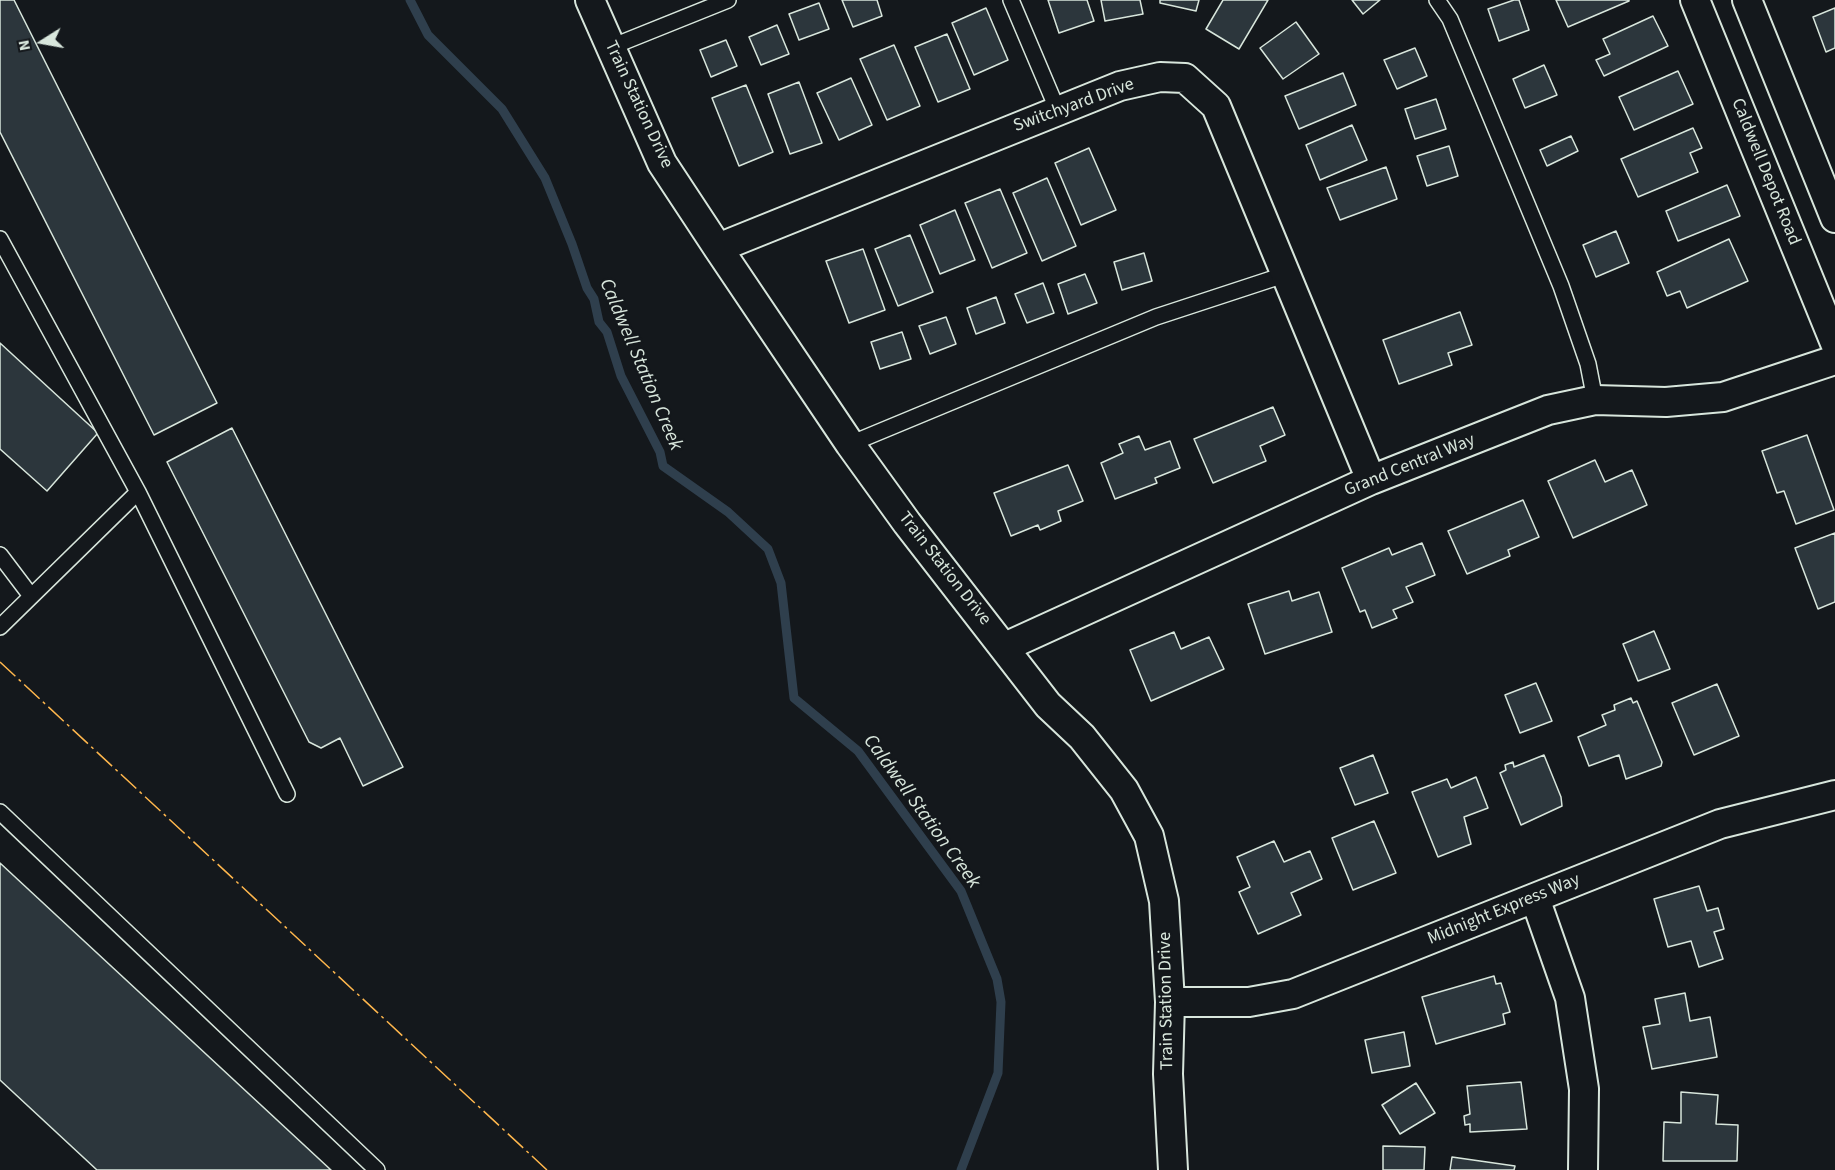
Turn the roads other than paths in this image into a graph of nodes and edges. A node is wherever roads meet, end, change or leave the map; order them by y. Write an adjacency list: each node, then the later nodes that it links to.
1 (590, 0): 7 (street, Train Station Drive)
2 (728, 0): 7 (lane)
3 (1011, 0): 8 (lane)
4 (1437, 0): 15 (lane)
5 (1695, 0): 13 (street, Caldwell Depot Road)
6 (1747, 0): 9 (street)
7 (611, 47): 11 (street, Train Station Drive)
8 (1058, 111): 11 (street, Switchyard Drive); 12 (street, Switchyard Drive)
9 (1835, 218)
10 (0, 239): 18 (lane)
11 (718, 248): 16 (street, Train Station Drive)
12 (1287, 274): 16 (lane); 17 (street, Switchyard Drive)
13 (1835, 343)
14 (1835, 360): 15 (street, Grand Central Way)
15 (1595, 400): 17 (street, Grand Central Way)
16 (850, 444): 22 (street, Train Station Drive)
17 (1371, 480): 22 (street, Grand Central Way)
18 (138, 492): 20 (lane); 23 (lane)
19 (0, 555): 20 (lane)
20 (32, 596): 21 (lane)
21 (0, 627)
22 (1005, 647): 27 (street, Train Station Drive)
23 (287, 794)
24 (1835, 795): 26 (street, Midnight Express Way)
25 (0, 812): 28 (lane)
26 (1535, 898): 27 (street, Midnight Express Way); 30 (street)
27 (1170, 1002): 29 (street, Train Station Drive)
28 (377, 1170)
29 (1173, 1170)
30 (1583, 1170)

